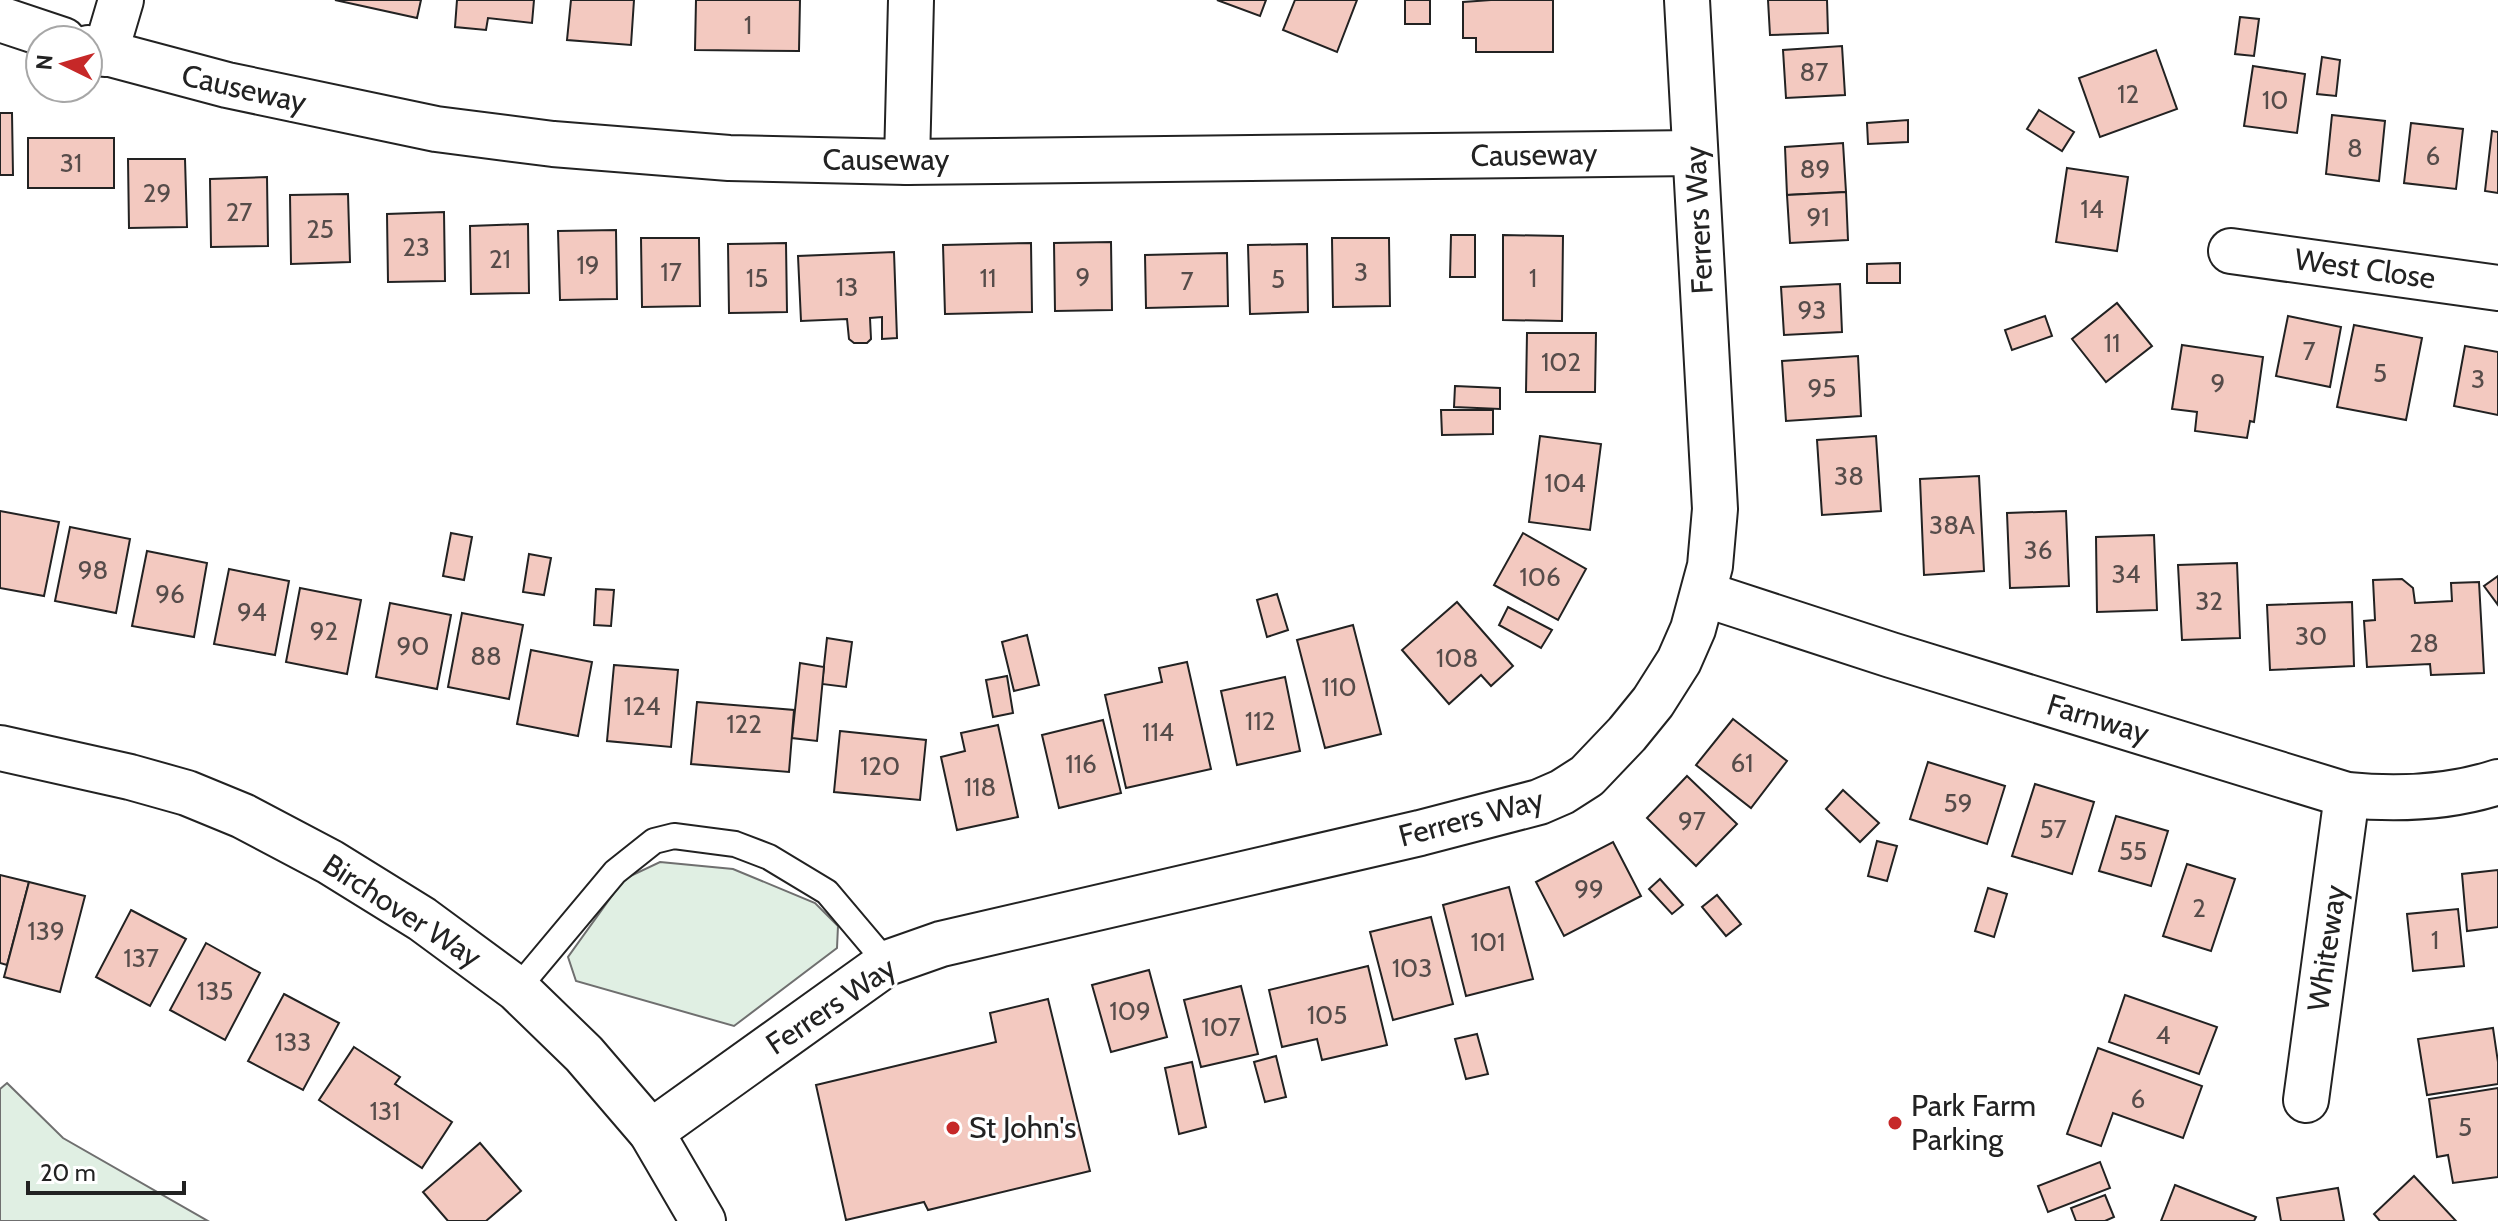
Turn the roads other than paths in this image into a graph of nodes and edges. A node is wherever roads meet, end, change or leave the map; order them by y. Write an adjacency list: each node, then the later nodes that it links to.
1 (121, 0): 6 (street)
2 (911, 0): 9 (street)
3 (1687, 0): 8 (street, Ferrers Way)
4 (0, 19): 5 (street)
5 (24, 27)
6 (104, 35)
7 (104, 53): 9 (street, Causeway)
8 (1695, 153): 9 (street, Causeway); 12 (street, Ferrers Way)
9 (907, 162)
10 (2231, 251): 11 (street, West Close)
11 (2498, 288)
12 (1704, 594): 15 (street, Farnway); 16 (street, Ferrers Way)
13 (0, 748): 17 (street, Birchover Way)
14 (2498, 782): 15 (street, Farnway)
15 (2347, 795): 18 (street, Whiteway)
16 (887, 963): 17 (lane); 19 (street, Ferrers Way)
17 (517, 989): 19 (street, Birchover Way)
18 (2306, 1100)
19 (651, 1132): 20 (street, Birchover Way)
20 (703, 1221)

